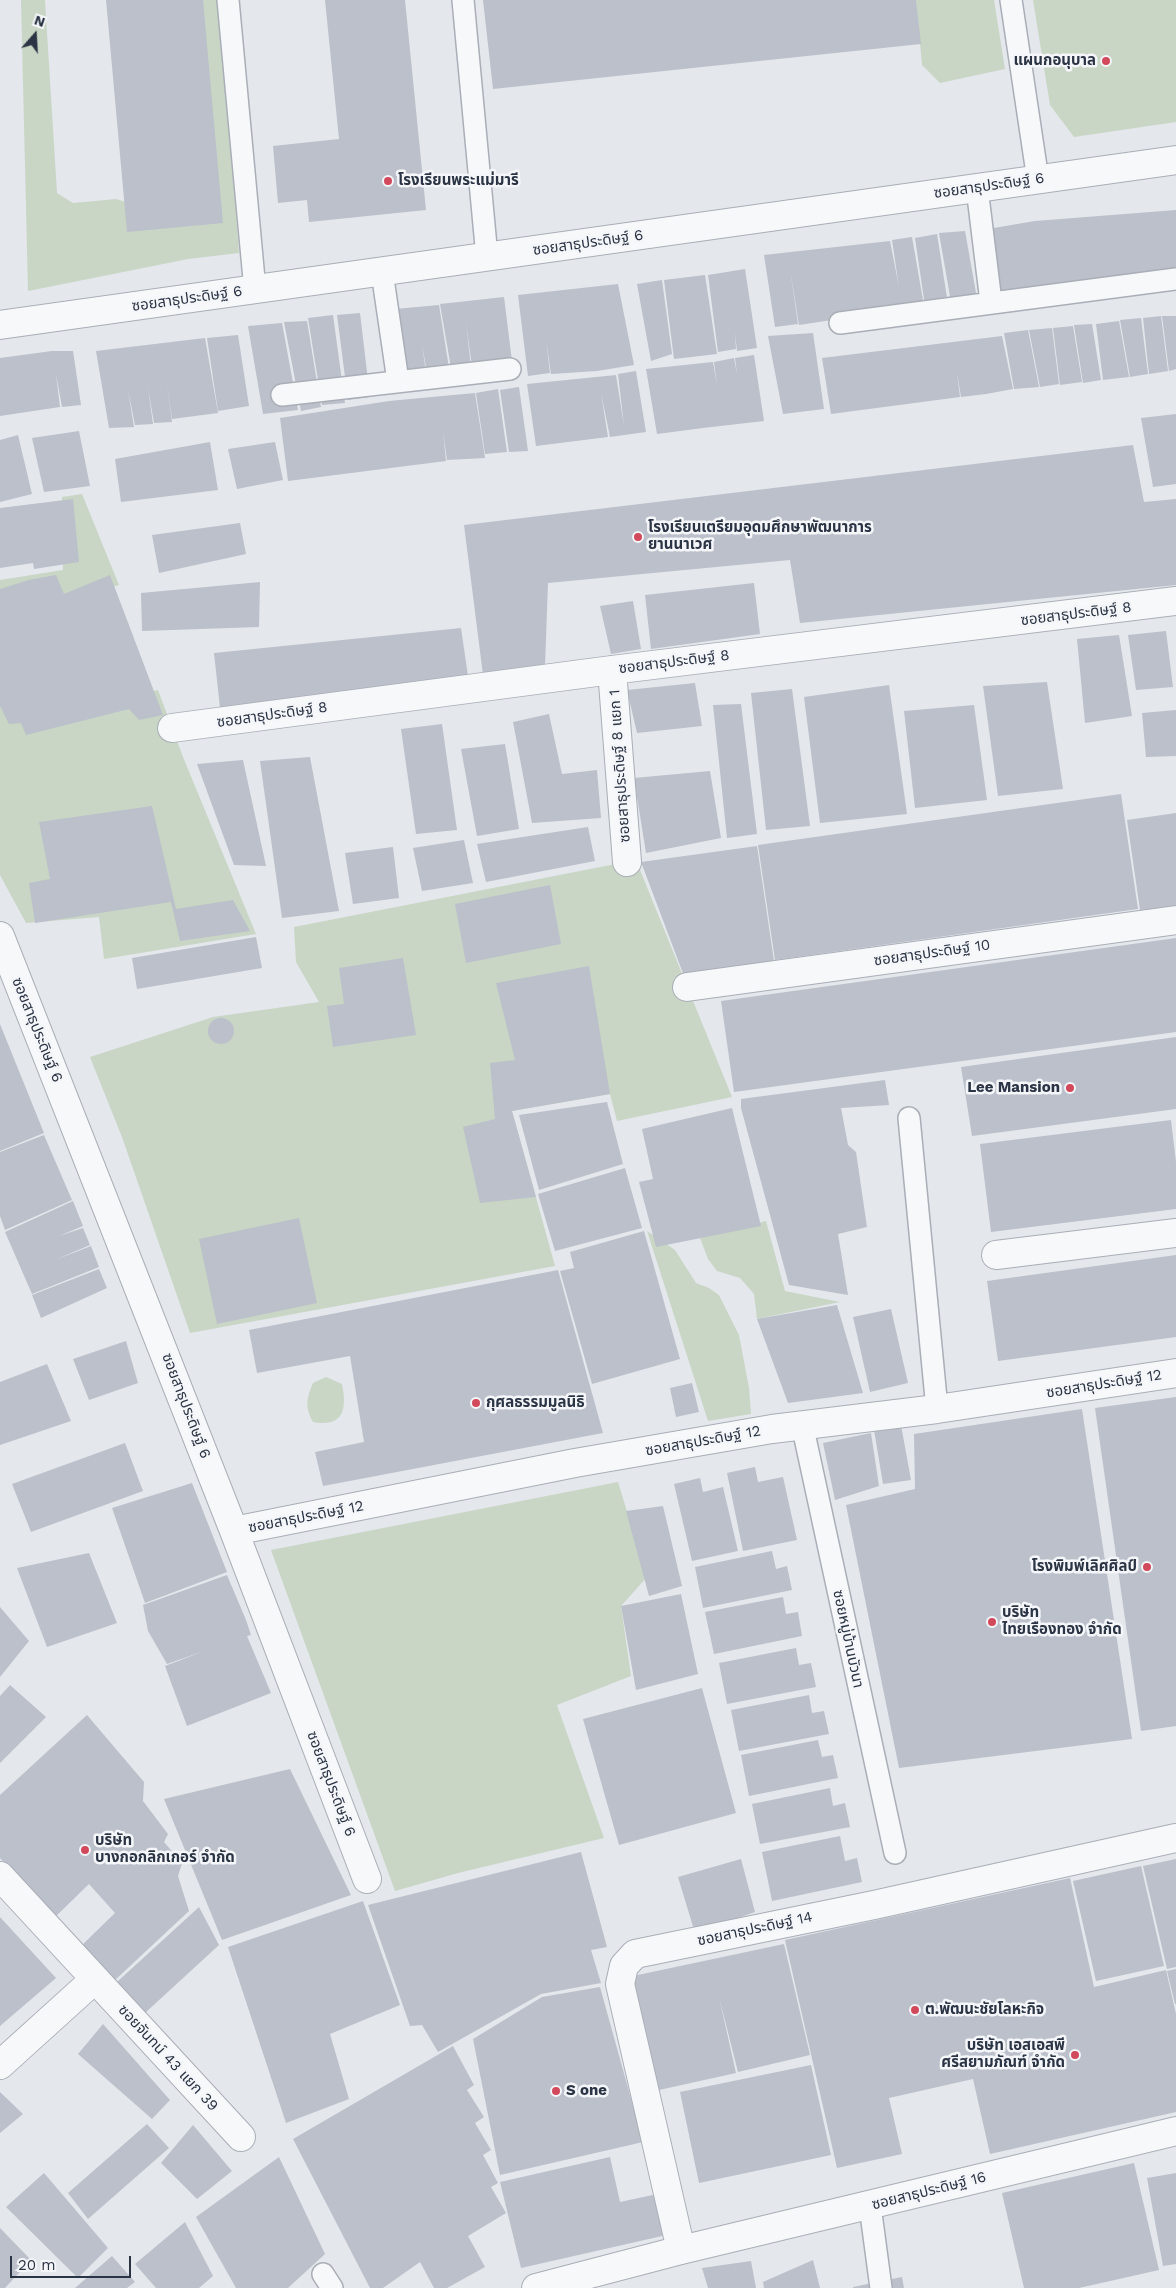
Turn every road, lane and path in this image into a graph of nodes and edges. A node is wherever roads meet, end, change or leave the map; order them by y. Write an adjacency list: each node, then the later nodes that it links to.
1 (228, 0): 10 (lane)
2 (463, 0): 7 (lane)
3 (1010, 0): 5 (lane)
4 (1176, 160): 5 (street, ซอยสาธุประดิษฐ์ 6)
5 (1038, 180): 6 (street, ซอยสาธุประดิษฐ์ 6)
6 (977, 188): 7 (street, ซอยสาธุประดิษฐ์ 6); 11 (lane)
7 (487, 257): 8 (street, ซอยสาธุประดิษฐ์ 6)
8 (382, 272): 10 (street, ซอยสาธุประดิษฐ์ 6); 15 (lane)
9 (1176, 279): 11 (lane)
10 (256, 290): 13 (street, ซอยสาธุประดิษฐ์ 6)
11 (992, 302): 12 (lane)
12 (840, 323)
13 (0, 326)
14 (510, 368): 15 (lane)
15 (398, 381): 16 (lane)
16 (282, 395)
17 (1176, 601): 18 (street, ซอยสาธุประดิษฐ์ 8)
18 (612, 670): 19 (street, ซอยสาธุประดิษฐ์ 8); 20 (street, ซอยสาธุประดิษฐ์ 8 แยก 1)
19 (172, 728)
20 (627, 862)
21 (1176, 920): 23 (street, ซอยสาธุประดิษฐ์ 10)
22 (1, 942): 30 (street, ซอยสาธุประดิษฐ์ 6)
23 (687, 986)
24 (909, 1118): 28 (lane)
25 (1176, 1233): 26 (street)
26 (996, 1255)
27 (1176, 1373): 28 (street, ซอยสาธุประดิษฐ์ 12)
28 (937, 1409): 29 (street, ซอยสาธุประดิษฐ์ 12)
29 (802, 1424): 30 (street, ซอยสาธุประดิษฐ์ 12); 32 (lane, ซอยหมู่บ้านบัวนา)
30 (234, 1531): 34 (street, ซอยสาธุประดิษฐ์ 6)
31 (1176, 1838): 40 (street, ซอยสาธุประดิษฐ์ 14)
32 (895, 1853)
33 (0, 1876): 35 (street, ซอยจันทน์ 43 แยก 39)
34 (367, 1879)
35 (95, 1979): 36 (street); 38 (street, ซอยจันทน์ 43 แยก 39)
36 (0, 2065)
37 (1176, 2131): 39 (street, ซอยสาธุประดิษฐ์ 16)
38 (241, 2137)
39 (870, 2206): 40 (street, ซอยสาธุประดิษฐ์ 16); 42 (lane)
40 (681, 2250): 41 (street, ซอยสาธุประดิษฐ์ 16)
41 (536, 2288)
42 (881, 2288)

